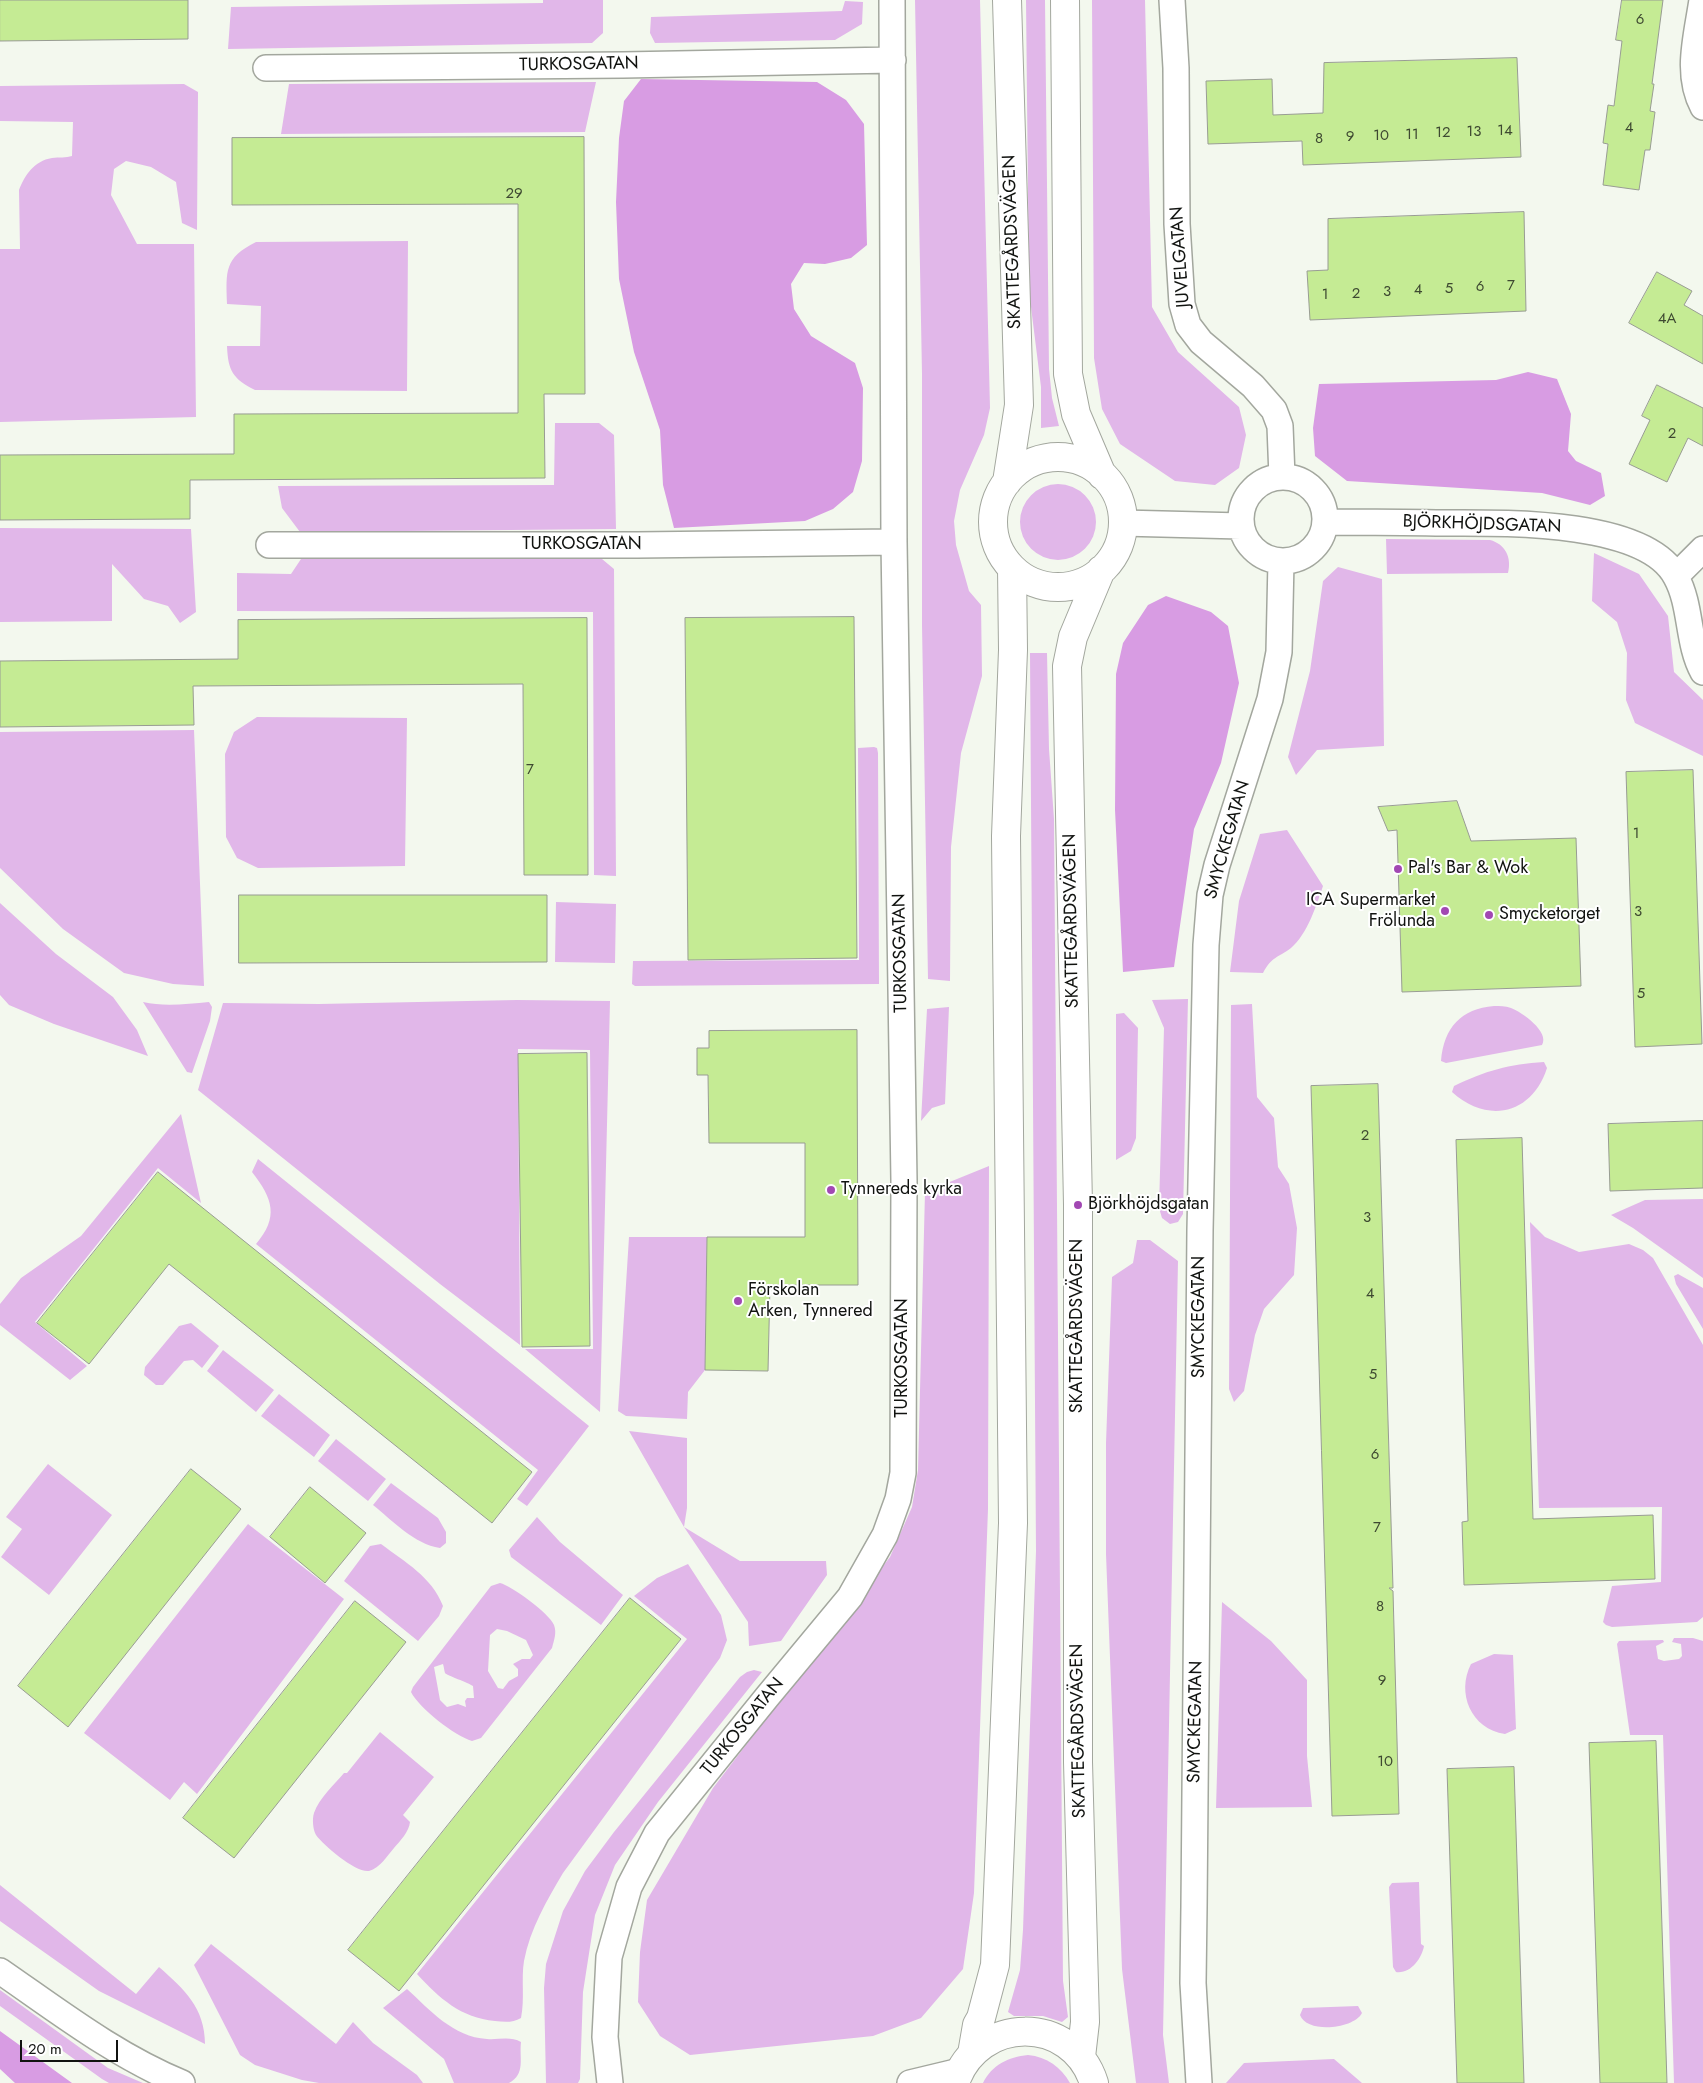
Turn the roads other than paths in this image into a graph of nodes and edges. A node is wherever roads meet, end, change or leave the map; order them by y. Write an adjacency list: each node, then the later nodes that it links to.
1 (892, 0): 6 (street, TURKOSGATAN)
2 (1007, 0): 11 (street, SKATTEGÅRDSVÄGEN)
3 (1065, 0): 9 (street, SKATTEGÅRDSVÄGEN)
4 (1172, 0): 10 (street, JUVELGATAN)
5 (1702, 0): 8 (street)
6 (893, 60): 7 (street, TURKOSGATAN); 15 (street, TURKOSGATAN)
7 (266, 68)
8 (1703, 107)
9 (1102, 475): 11 (street, SKATTEGÅRDSVÄGEN); 13 (street, SKATTEGÅRDSVÄGEN)
10 (1282, 477): 12 (street); 14 (street)
11 (1007, 482): 19 (street, SKATTEGÅRDSVÄGEN)
12 (1326, 522): 18 (street); 21 (street, BJÖRKHÖJDSGATAN)
13 (1122, 523): 14 (street); 20 (street, SKATTEGÅRDSVÄGEN)
14 (1241, 526): 18 (street)
15 (894, 542): 16 (street, TURKOSGATAN); 27 (street, TURKOSGATAN)
16 (269, 545)
17 (1703, 549): 21 (street)
18 (1281, 562): 30 (street, SMYCKEGATAN)
19 (1012, 568): 20 (street, SKATTEGÅRDSVÄGEN); 25 (street)
20 (1101, 570): 24 (street, SKATTEGÅRDSVÄGEN)
21 (1676, 576): 22 (street, BJÖRKHÖJDSGATAN)
22 (1703, 672)
23 (0, 1971): 26 (street)
24 (1081, 2057): 25 (street); 29 (street)
25 (962, 2069): 28 (street)
26 (182, 2083)
27 (610, 2083)
28 (910, 2083)
29 (1094, 2083)
30 (1199, 2083)

